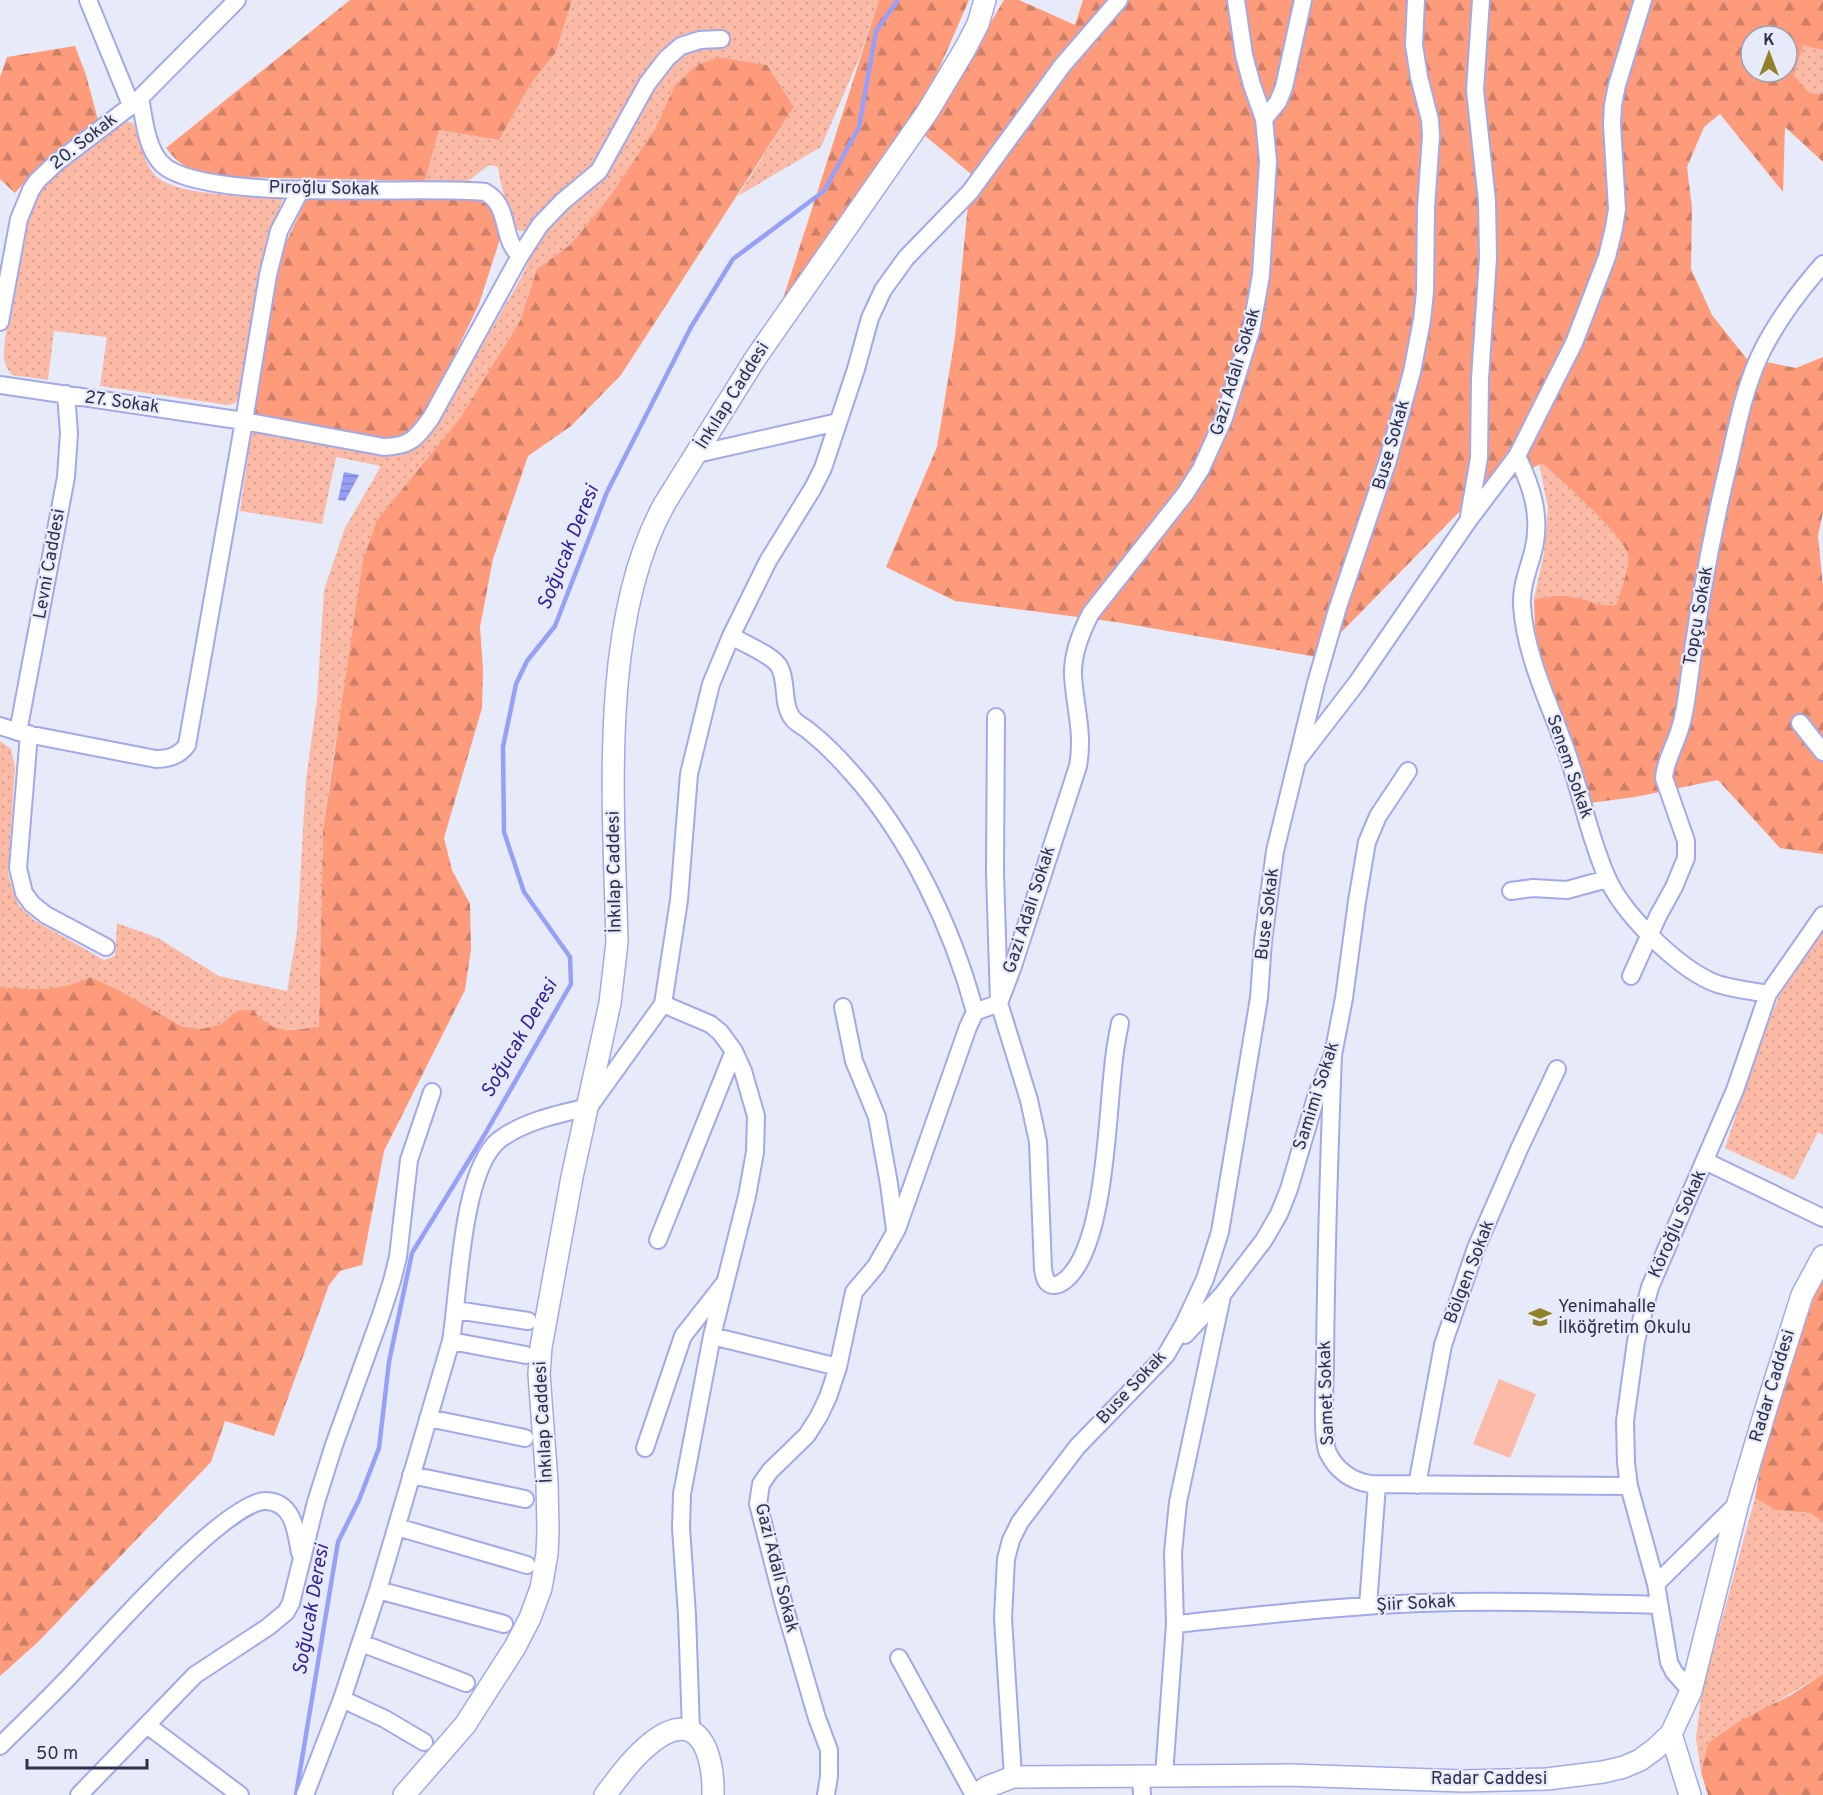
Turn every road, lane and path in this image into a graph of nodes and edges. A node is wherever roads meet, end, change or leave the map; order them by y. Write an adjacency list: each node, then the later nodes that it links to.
1 (88, 0): 11 (street, Pıroğlu Sokak)
2 (237, 0): 11 (street, 20. Sokak)
3 (985, 0): 21 (street, İnkılap Caddesi)
4 (1119, 0): 20 (street)
5 (1236, 0): 12 (street, Gazi Adalı Sokak)
6 (1303, 0): 12 (street)
7 (1416, 0): 30 (street, Buse Sokak)
8 (1481, 0): 23 (street)
9 (1643, 0): 22 (street)
10 (721, 39): 14 (street, 27. Sokak)
11 (136, 102): 13 (street, Pıroğlu Sokak); 16 (street, 20. Sokak)
12 (1264, 119): 39 (street, Gazi Adalı Sokak)
13 (301, 189): 14 (street, Pıroğlu Sokak); 19 (street)
14 (520, 256): 19 (street, 27. Sokak)
15 (1823, 264): 35 (street, Topçu Sokak)
16 (1, 316)
17 (0, 385): 18 (street, 27. Sokak)
18 (66, 394): 19 (street, 27. Sokak); 28 (street, Levni Caddesi)
19 (244, 421): 28 (street)
20 (838, 422): 21 (street); 24 (street)
21 (697, 454): 48 (street, İnkılap Caddesi)
22 (1517, 456): 23 (street); 32 (street, Senem Sokak)
23 (1468, 521): 30 (street)
24 (731, 636): 40 (street); 42 (street)
25 (996, 717): 39 (street)
26 (1800, 723): 29 (street)
27 (0, 726): 28 (street)
28 (24, 733): 36 (street, Levni Caddesi)
29 (1823, 752)
30 (1295, 763): 61 (street, Buse Sokak)
31 (1408, 771): 45 (street, Samimi Sokak)
32 (1607, 879): 33 (street); 35 (street, Senem Sokak)
33 (1511, 891)
34 (1823, 915): 38 (street, Köroğlu Sokak)
35 (1650, 934): 37 (street, Topçu Sokak); 38 (street, Senem Sokak)
36 (106, 947)
37 (1631, 976)
38 (1768, 994): 49 (street, Köroğlu Sokak)
39 (999, 1003): 42 (street); 43 (street)
40 (663, 1004): 44 (street); 48 (street)
41 (843, 1007): 51 (street)
42 (975, 1012): 51 (street, Gazi Adalı Sokak)
43 (1120, 1023)
44 (734, 1051): 52 (street); 54 (street)
45 (1333, 1055): 55 (street, Samimi Sokak); 67 (street, Samet Sokak)
46 (1557, 1070): 68 (street, Bölgen Sokak)
47 (432, 1092): 73 (street)
48 (589, 1107): 56 (street); 97 (street, İnkılap Caddesi)
49 (1705, 1161): 50 (street); 69 (street, Köroğlu Sokak)
50 (1823, 1218)
51 (895, 1232): 62 (street, Gazi Adalı Sokak)
52 (658, 1240)
53 (1823, 1257): 71 (street, Radar Caddesi)
54 (726, 1282): 58 (street); 65 (street)
55 (1222, 1295): 61 (street, Samimi Sokak); 80 (street)
56 (456, 1310): 57 (street); 59 (street)
57 (528, 1321)
58 (712, 1336): 62 (street); 87 (street)
59 (451, 1341): 60 (street); 63 (street)
60 (526, 1355)
61 (1166, 1355): 92 (street, Buse Sokak)
62 (838, 1367): 100 (street, Gazi Adalı Sokak)
63 (428, 1418): 64 (street); 66 (street)
64 (525, 1438)
65 (645, 1448)
66 (411, 1475): 70 (street); 72 (street)
67 (1377, 1485): 68 (street, Samet Sokak); 78 (street)
68 (1417, 1485): 69 (street, Samet Sokak)
69 (1629, 1486): 75 (street, Köroğlu Sokak)
70 (525, 1499)
71 (1738, 1503): 75 (street); 84 (street, Radar Caddesi)
72 (397, 1527): 74 (street); 76 (street)
73 (301, 1560): 86 (street); 90 (street)
74 (527, 1565)
75 (1656, 1584): 77 (street, Köroğlu Sokak)
76 (378, 1590): 79 (street); 81 (street)
77 (1659, 1605): 78 (street, Şiir Sokak); 84 (street, Köroğlu Sokak)
78 (1368, 1606): 80 (street, Şiir Sokak)
79 (504, 1624)
80 (1174, 1624): 91 (street)
81 (361, 1643): 83 (street); 85 (street)
82 (898, 1658): 101 (street)
83 (466, 1683)
84 (1691, 1691): 88 (street, Radar Caddesi)
85 (342, 1699): 89 (street); 96 (street)
86 (147, 1725): 94 (street); 95 (street)
87 (691, 1730): 98 (street); 99 (street)
88 (1671, 1734): 91 (street, Radar Caddesi); 102 (street)
89 (424, 1742)
90 (0, 1746)
91 (1164, 1775): 93 (street, Radar Caddesi)
92 (1013, 1777): 93 (street, Radar Caddesi); 101 (street, Radar Caddesi)
93 (1142, 1785)
94 (79, 1795)
95 (240, 1795)
96 (305, 1795)
97 (404, 1795)
98 (605, 1795)
99 (713, 1795)
100 (826, 1795)
101 (975, 1795)
102 (1690, 1795)

